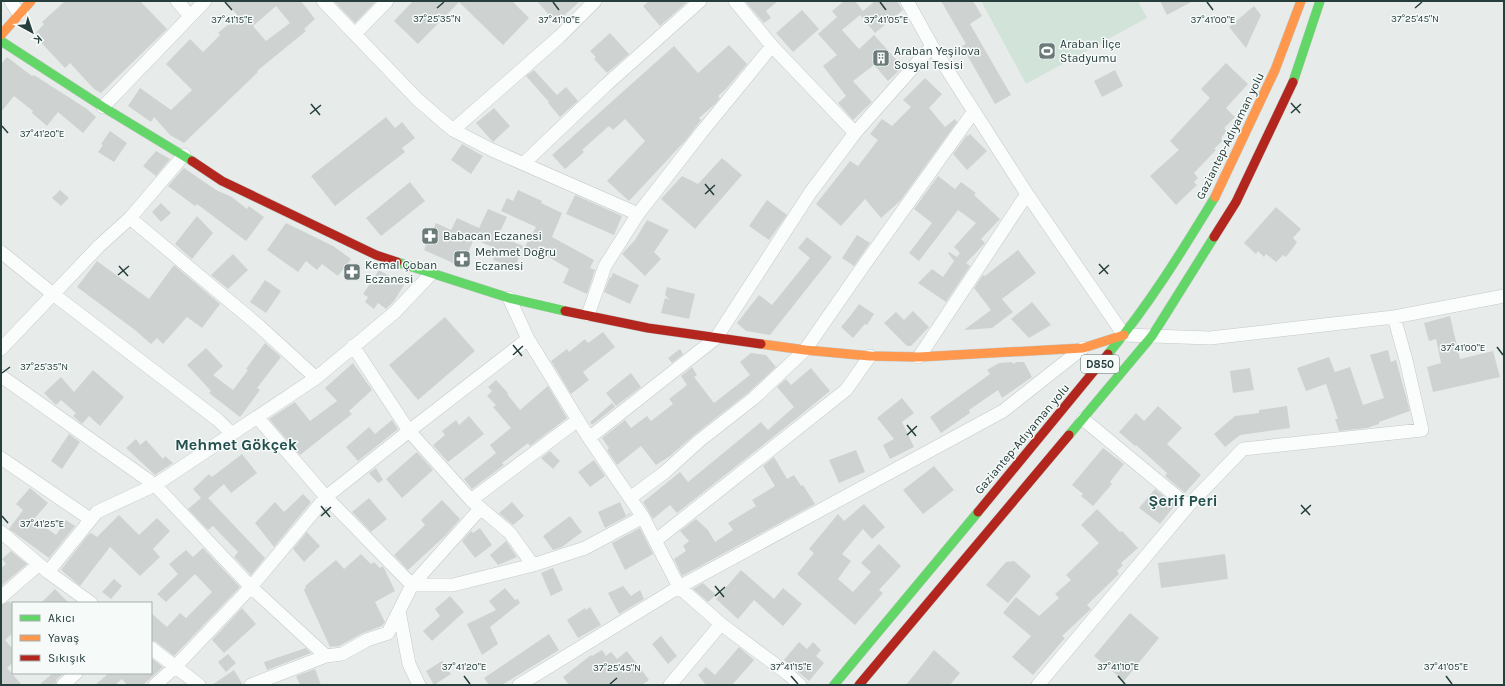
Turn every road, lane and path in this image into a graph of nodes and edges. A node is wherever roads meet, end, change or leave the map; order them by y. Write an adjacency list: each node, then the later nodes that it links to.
1 (11, 1): 13 (street)
2 (31, 1): 13 (main road)
3 (177, 1): 14 (street)
4 (205, 1): 14 (street)
5 (323, 1): 15 (street)
6 (387, 1): 15 (street)
7 (595, 1): 22 (street)
8 (700, 1): 25 (street)
9 (735, 1): 18 (street)
10 (907, 1): 19 (street)
11 (1301, 1): 36 (main road, Gaziantep-Adıyaman yolu / D850)
12 (1320, 1): 37 (main road, D850)
13 (19, 14): 16 (main road)
14 (190, 16): 20 (street)
15 (355, 34): 22 (street)
16 (1, 35)
17 (1, 41): 20 (main road)
18 (772, 46): 23 (street); 27 (street)
19 (932, 46): 21 (street); 23 (street)
20 (103, 107): 24 (main road)
21 (974, 111): 26 (street); 43 (street)
22 (453, 130): 25 (street)
23 (856, 133): 38 (street)
24 (184, 155): 28 (street); 30 (main road)
25 (524, 163): 27 (street)
26 (1028, 194): 36 (street); 45 (street)
27 (638, 214): 34 (street)
28 (130, 218): 31 (street); 47 (street)
29 (1, 252): 31 (street)
30 (431, 274): 33 (main road); 40 (street)
31 (53, 294): 42 (street); 52 (street)
32 (1504, 296): 35 (street)
33 (509, 298): 34 (main road); 39 (street)
34 (588, 315): 38 (main road)
35 (1394, 317): 37 (street); 59 (street)
36 (1124, 335): 37 (street); 41 (main road); 85 (main road, Gaziantep-Adıyaman yolu / D850)
37 (1152, 336): 49 (main road, D850)
38 (716, 338): 43 (main road); 53 (street)
39 (528, 339): 50 (street); 51 (street)
40 (353, 346): 47 (street); 51 (street)
41 (1083, 348): 45 (main road); 68 (street)
42 (1, 349)
43 (805, 350): 44 (main road); 57 (street)
44 (870, 356): 45 (main road); 63 (street)
45 (919, 357)
46 (1, 376): 55 (street)
47 (316, 378): 48 (street)
48 (257, 417): 52 (street); 56 (street)
49 (1083, 419): 59 (street); 86 (main road, D850)
50 (578, 420): 53 (street); 58 (street)
51 (409, 431): 56 (street); 58 (street)
52 (232, 434): 55 (street)
53 (589, 438): 57 (street)
54 (1, 458): 61 (street)
55 (155, 485): 61 (street); 67 (street)
56 (326, 497): 66 (street); 67 (street)
57 (630, 498): 60 (street)
58 (475, 505): 64 (street); 66 (street)
59 (1188, 506): 87 (street)
60 (643, 517): 63 (street); 64 (street)
61 (90, 519): 65 (street)
62 (1, 532): 65 (street)
63 (656, 541): 68 (street)
64 (533, 565): 66 (street)
65 (43, 569): 69 (street); 70 (street)
66 (412, 585): 71 (street)
67 (251, 587): 74 (street); 75 (street)
68 (679, 587): 72 (street); 82 (street)
69 (1, 597)
70 (90, 602)
71 (399, 611): 74 (street); 81 (street)
72 (721, 624): 83 (street); 84 (street)
73 (152, 649): 75 (street)
74 (326, 656): 80 (street)
75 (175, 667): 78 (street); 79 (street)
76 (75, 674): 77 (street)
77 (63, 685)
78 (155, 685)
79 (199, 685)
80 (251, 685)
81 (419, 685)
82 (518, 685)
83 (670, 685)
84 (800, 685)
85 (834, 685)
86 (859, 685)
87 (1038, 685)

